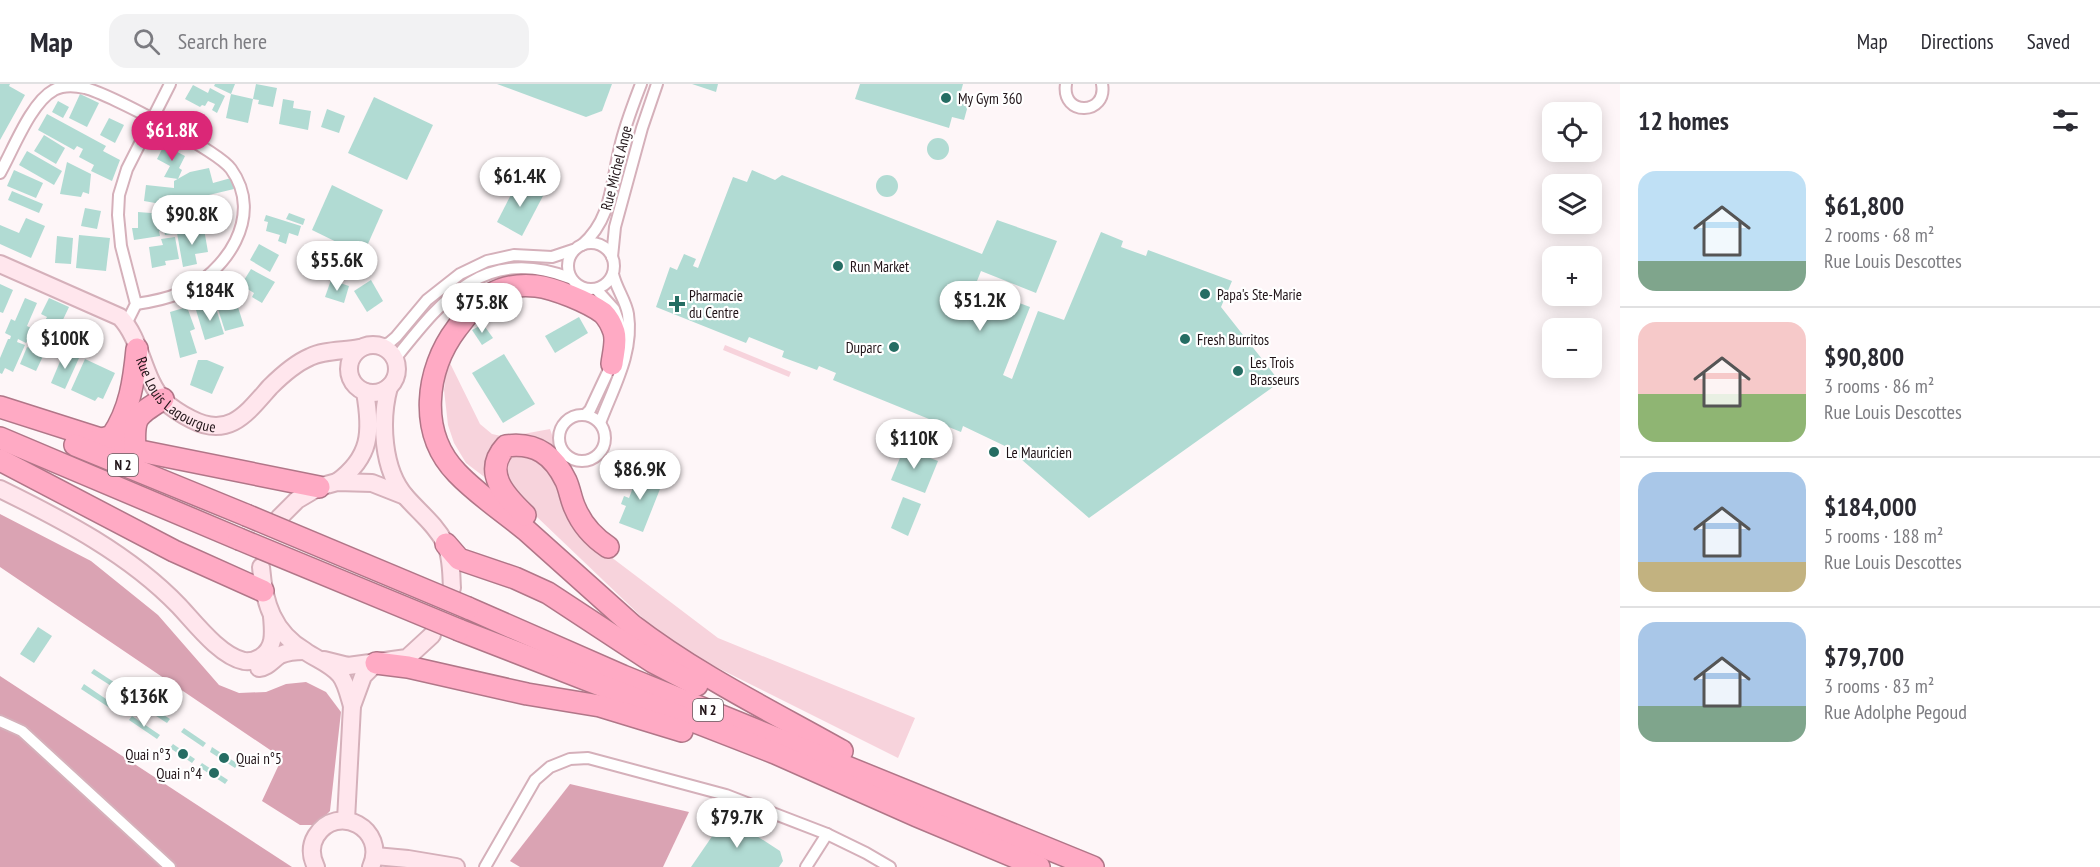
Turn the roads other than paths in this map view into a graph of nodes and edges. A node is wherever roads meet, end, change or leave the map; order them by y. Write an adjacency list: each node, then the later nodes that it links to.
1 (170, 84): 8 (street)
2 (640, 84): 10 (street, Rue Michel Ange)
3 (657, 84): 11 (street, Rue Michel Ange)
4 (1055, 84): 7 (street)
5 (1102, 84): 7 (street)
6 (54, 87): 8 (street); 9 (street)
7 (1065, 88)
8 (152, 120): 16 (street); 16 (street)
9 (0, 173)
10 (577, 248): 11 (street); 14 (street); 18 (street)
11 (612, 257): 13 (street)
12 (0, 264): 17 (main road)
13 (613, 274): 15 (street); 31 (street)
14 (570, 278): 15 (street); 21 (street)
15 (596, 289): 23 (street)
16 (136, 304): 17 (street)
17 (126, 324): 20 (main road, Rue Louis Lagourgue)
18 (380, 346): 19 (main road); 21 (main road)
19 (359, 348): 22 (main road, Rue Louis Lagourgue); 24 (main road)
20 (137, 349): 27 (main road, Rue Louis Lagourgue); 33 (highway)
21 (395, 359): 25 (main road)
22 (297, 364): 24 (main road); 27 (main road, Rue Louis Lagourgue)
23 (612, 364): 30 (street); 42 (highway)
24 (350, 376): 26 (main road)
25 (389, 387): 26 (main road); 38 (main road)
26 (364, 392): 36 (main road)
27 (163, 399): 34 (highway)
28 (0, 407): 33 (highway)
29 (0, 415): 55 (highway, N 2, bridge)
30 (585, 415): 31 (street); 31 (street)
31 (600, 423)
32 (0, 438): 56 (highway, N 2, bridge)
33 (99, 440): 34 (highway)
34 (135, 450): 36 (highway)
35 (0, 460): 45 (highway)
36 (328, 485): 38 (main road); 39 (main road)
37 (0, 489): 47 (main road)
38 (405, 496): 40 (main road)
39 (279, 518)
40 (446, 544): 44 (main road); 54 (highway)
41 (608, 547): 42 (highway)
42 (562, 562): 54 (highway)
43 (261, 567): 45 (main road)
44 (452, 588)
45 (263, 591): 46 (main road)
46 (272, 616): 47 (main road); 49 (main road)
47 (205, 634): 49 (main road)
48 (432, 635): 51 (main road)
49 (304, 651): 50 (main road)
50 (321, 660): 51 (main road); 52 (main road)
51 (376, 663): 52 (main road); 56 (highway)
52 (352, 706): 57 (main road)
53 (0, 720): 60 (street)
54 (842, 751): 55 (highway)
55 (950, 809): 67 (highway, N 2)
56 (917, 816): 66 (highway, N 2)
57 (346, 820): 59 (main road); 61 (main road)
58 (827, 834): 63 (street); 64 (street); 65 (street)
59 (373, 861): 62 (main road)
60 (169, 867)
61 (316, 867)
62 (456, 867)
63 (484, 867)
64 (806, 867)
65 (890, 867)
66 (1039, 867)
67 (1093, 867)

